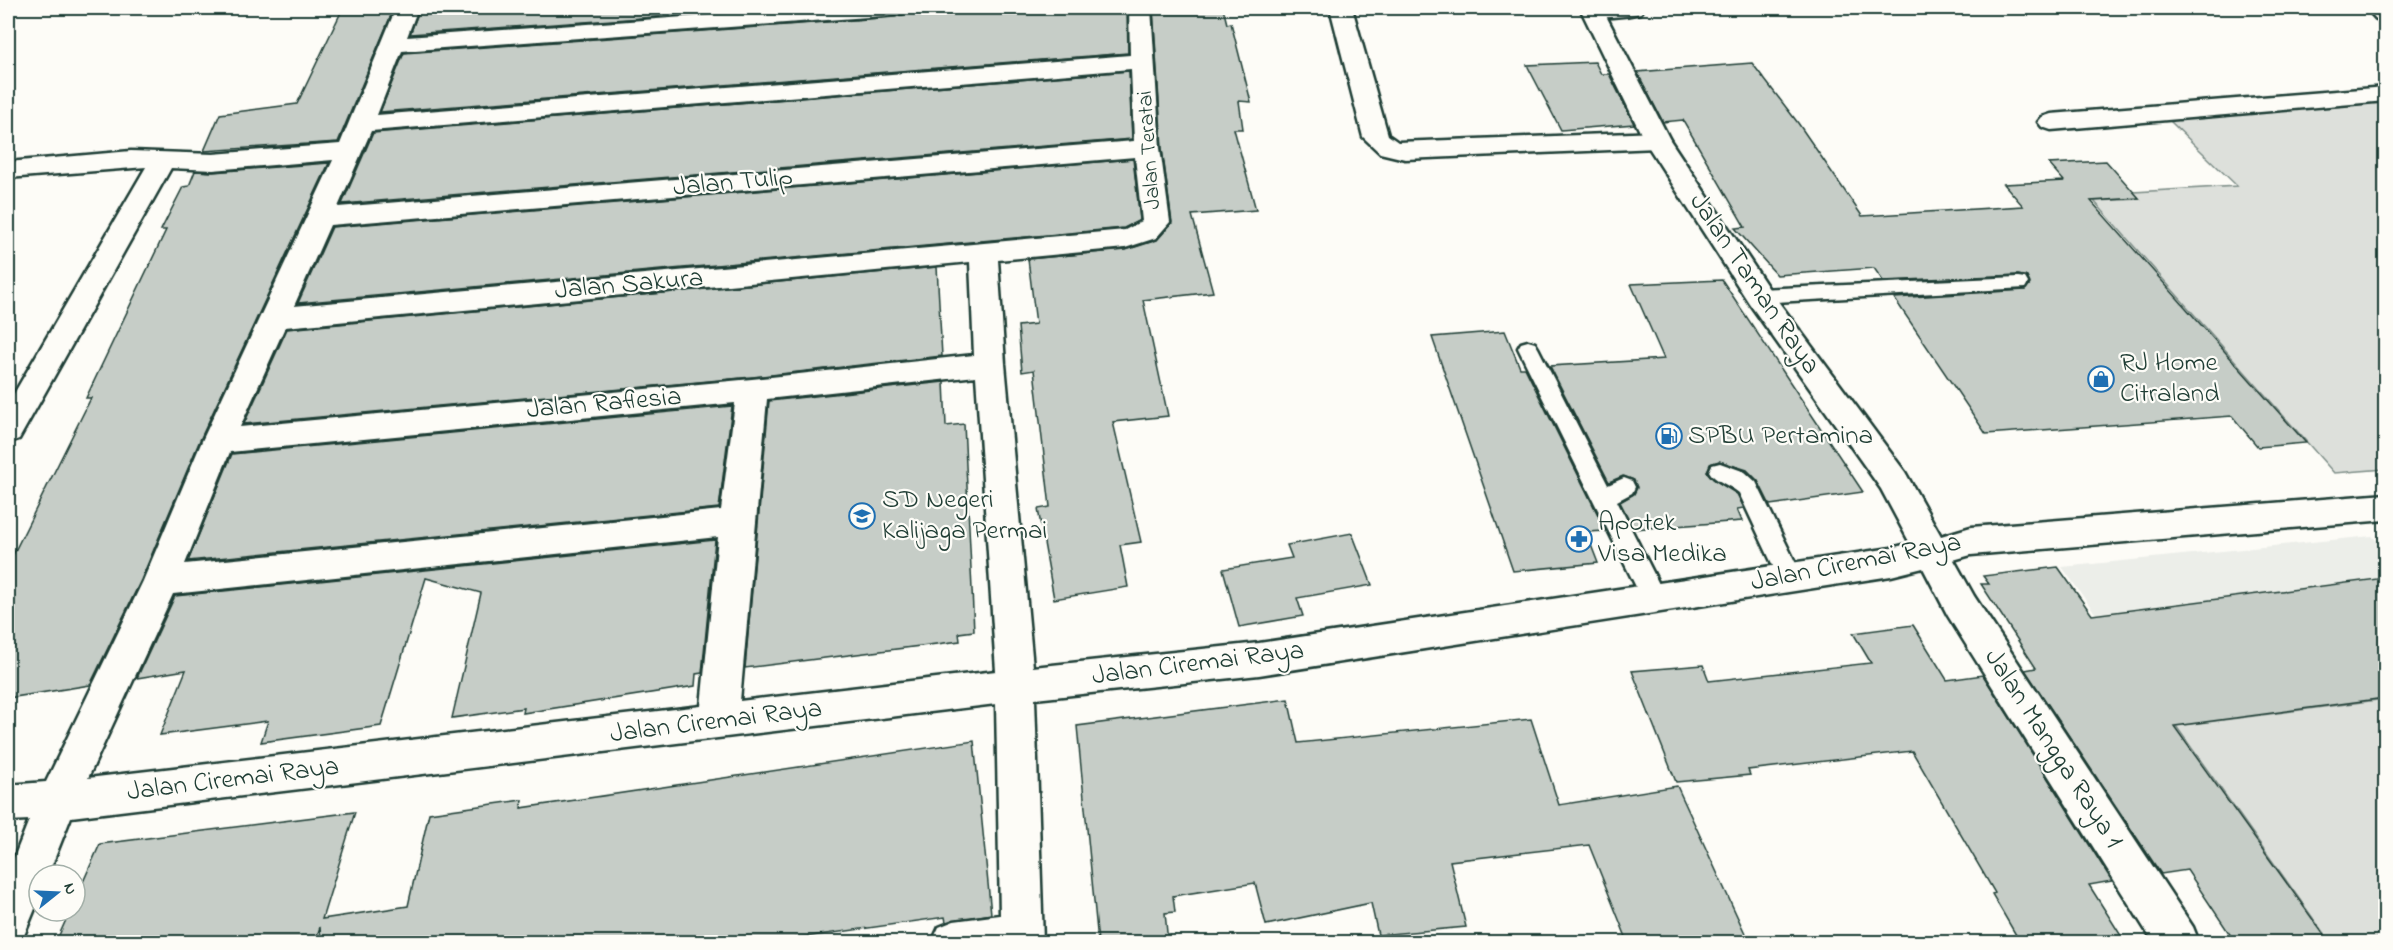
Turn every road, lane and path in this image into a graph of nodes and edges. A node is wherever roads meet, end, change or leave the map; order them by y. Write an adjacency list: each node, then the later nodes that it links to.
1 (407, 8): 9 (street)
2 (895, 8): 9 (street)
3 (1140, 8): 10 (street, Jalan Teratai)
4 (1341, 8): 14 (street)
5 (1633, 8): 7 (street)
6 (2377, 8): 8 (street)
7 (1591, 9): 14 (street, Jalan Taman Raya)
8 (2385, 16)
9 (391, 45): 13 (street)
10 (1144, 61): 13 (street); 15 (street, Jalan Teratai)
11 (2385, 94): 12 (street)
12 (2051, 122)
13 (355, 137): 16 (street); 18 (street)
14 (1657, 140): 21 (street, Jalan Taman Raya)
15 (1147, 148): 18 (street, Jalan Tulip); 19 (street, Jalan Teratai)
16 (163, 160): 17 (street); 26 (street)
17 (8, 170)
18 (319, 217): 22 (street)
19 (984, 253): 22 (street, Jalan Sakura); 24 (street)
20 (2018, 283): 21 (lane)
21 (1759, 296): 31 (street, Jalan Taman Raya)
22 (274, 318): 27 (street)
23 (1528, 348): 34 (lane)
24 (990, 364): 25 (street, Jalan Raflesia); 35 (street)
25 (752, 390): 27 (street, Jalan Raflesia); 30 (street)
26 (8, 431)
27 (218, 441): 33 (street)
28 (1720, 471): 32 (lane)
29 (2385, 507): 31 (street, Jalan Ciremai Raya)
30 (737, 522): 33 (street); 36 (street)
31 (1932, 552): 32 (street, Jalan Ciremai Raya); 42 (street, Jalan Mangga Raya 1)
32 (1791, 578): 34 (street, Jalan Ciremai Raya)
33 (161, 581): 37 (street)
34 (1654, 598): 35 (street, Jalan Ciremai Raya)
35 (1016, 685): 36 (street, Jalan Ciremai Raya); 40 (street)
36 (719, 722): 37 (street, Jalan Ciremai Raya)
37 (58, 800): 38 (street, Jalan Ciremai Raya); 39 (street)
38 (8, 802)
39 (8, 923)
40 (1022, 938): 41 (street)
41 (954, 942)
42 (2178, 942)

